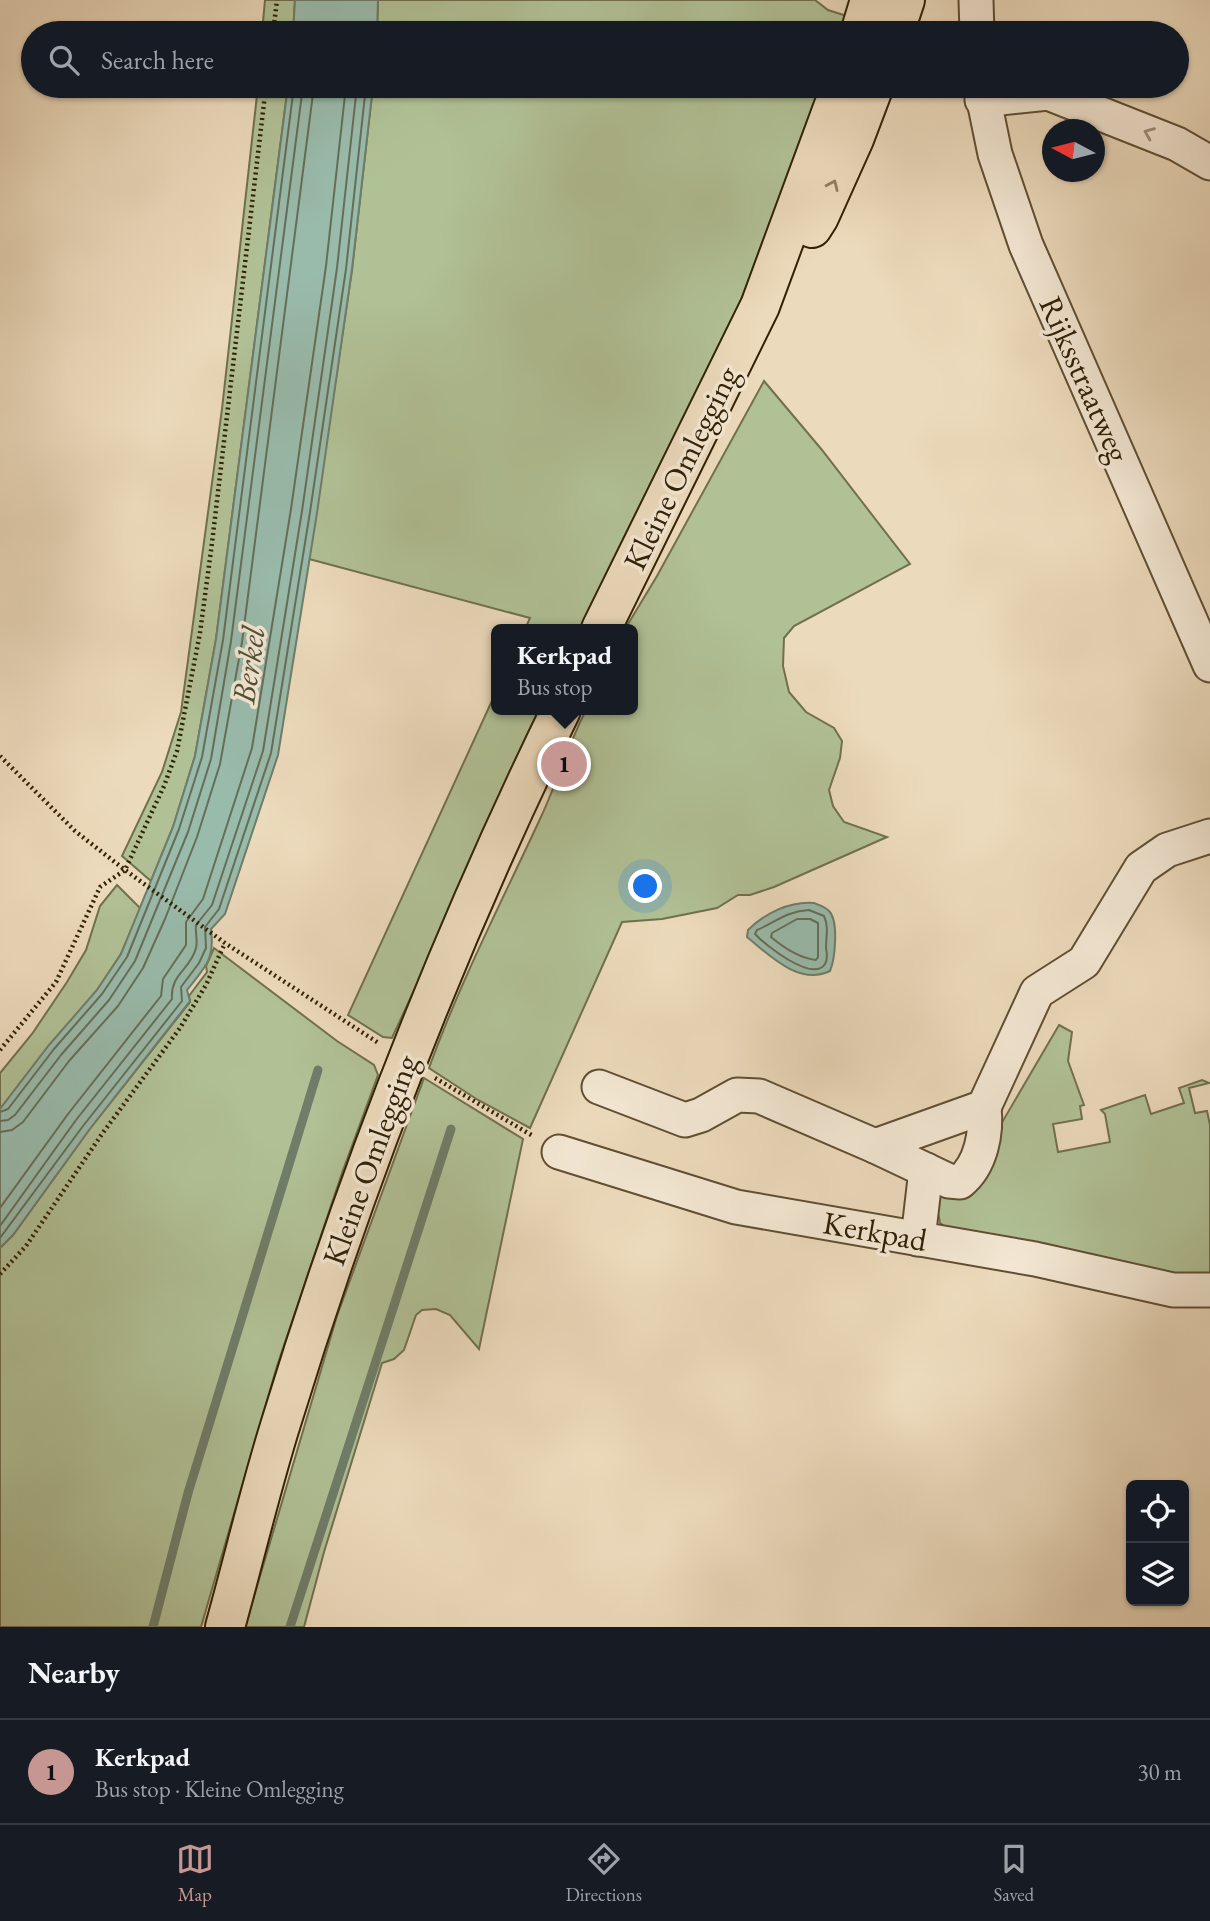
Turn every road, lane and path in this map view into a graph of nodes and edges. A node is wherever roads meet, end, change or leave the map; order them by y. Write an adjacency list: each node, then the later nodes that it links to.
1 (277, 0): 3 (path)
2 (976, 0): 4 (street)
3 (274, 21)
4 (977, 21)
5 (265, 98): 17 (path)
6 (837, 98): 11 (main road)
7 (869, 98): 11 (main road, one-way to 7)
8 (982, 98): 13 (street, Rijksstraatweg)
9 (1061, 98): 10 (street, one-way to 9)
10 (1210, 163)
11 (760, 306): 12 (main road, Kleine Omlegging)
12 (603, 624)
13 (1208, 655)
14 (559, 715): 20 (main road, Kleine Omlegging)
15 (0, 756): 17 (path)
16 (1210, 836): 22 (street)
17 (125, 870): 18 (path); 19 (path)
18 (225, 943): 20 (path); 27 (path)
19 (0, 1050)
20 (406, 1061): 24 (path); 29 (main road, Kleine Omlegging)
21 (599, 1087): 23 (street)
22 (984, 1107): 23 (street); 25 (street)
23 (875, 1146): 25 (street)
24 (559, 1152): 26 (street, Kerkpad)
25 (926, 1170): 26 (street)
26 (918, 1239): 28 (street, Kerkpad)
27 (0, 1273)
28 (1210, 1290)
29 (225, 1627)

